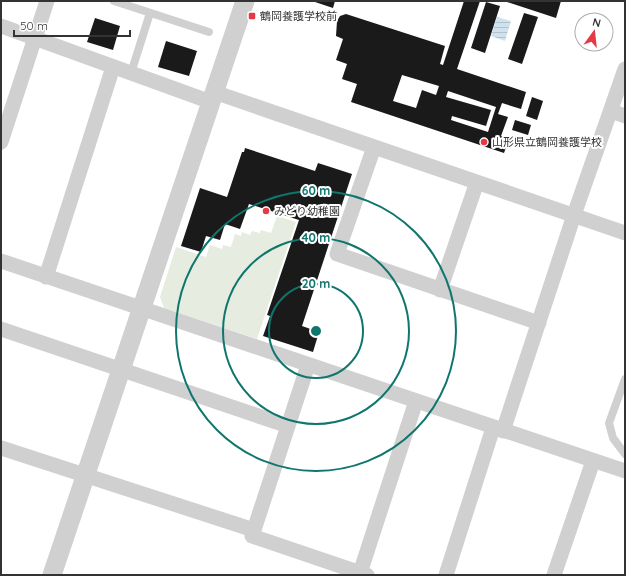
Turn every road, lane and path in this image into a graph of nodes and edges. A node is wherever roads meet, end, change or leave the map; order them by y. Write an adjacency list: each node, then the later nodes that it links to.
1 (47, 1): 7 (street)
2 (114, 1): 4 (lane)
3 (245, 1): 11 (street)
4 (150, 13): 6 (lane); 10 (lane)
5 (1, 26): 7 (street)
6 (209, 32)
7 (34, 38): 8 (street); 13 (street)
8 (113, 67): 10 (street); 19 (street)
9 (625, 69): 12 (street)
10 (131, 73): 11 (street)
11 (212, 97): 14 (street); 21 (street)
12 (618, 113): 16 (street)
13 (1, 142)
14 (374, 147): 15 (street); 20 (street)
15 (477, 182): 16 (street); 20 (street)
16 (574, 216): 17 (street); 22 (street)
17 (625, 233)
18 (1, 262): 19 (street)
19 (46, 277): 21 (street)
20 (440, 290): 22 (street)
21 (142, 309): 24 (street); 25 (street)
22 (539, 323): 29 (street)
23 (1, 329): 25 (street)
24 (308, 365): 27 (street); 28 (street)
25 (120, 369): 28 (street); 34 (street)
26 (625, 379): 31 (lane)
27 (416, 401): 29 (street); 36 (street)
28 (288, 426): 35 (street)
29 (498, 430): 32 (street); 38 (street)
30 (1, 448): 34 (street)
31 (625, 454)
32 (593, 461): 33 (street); 39 (street)
33 (625, 471)
34 (85, 476): 35 (street); 37 (street)
35 (254, 530): 36 (street)
36 (364, 574)
37 (52, 575)
38 (446, 575)
39 (554, 575)

